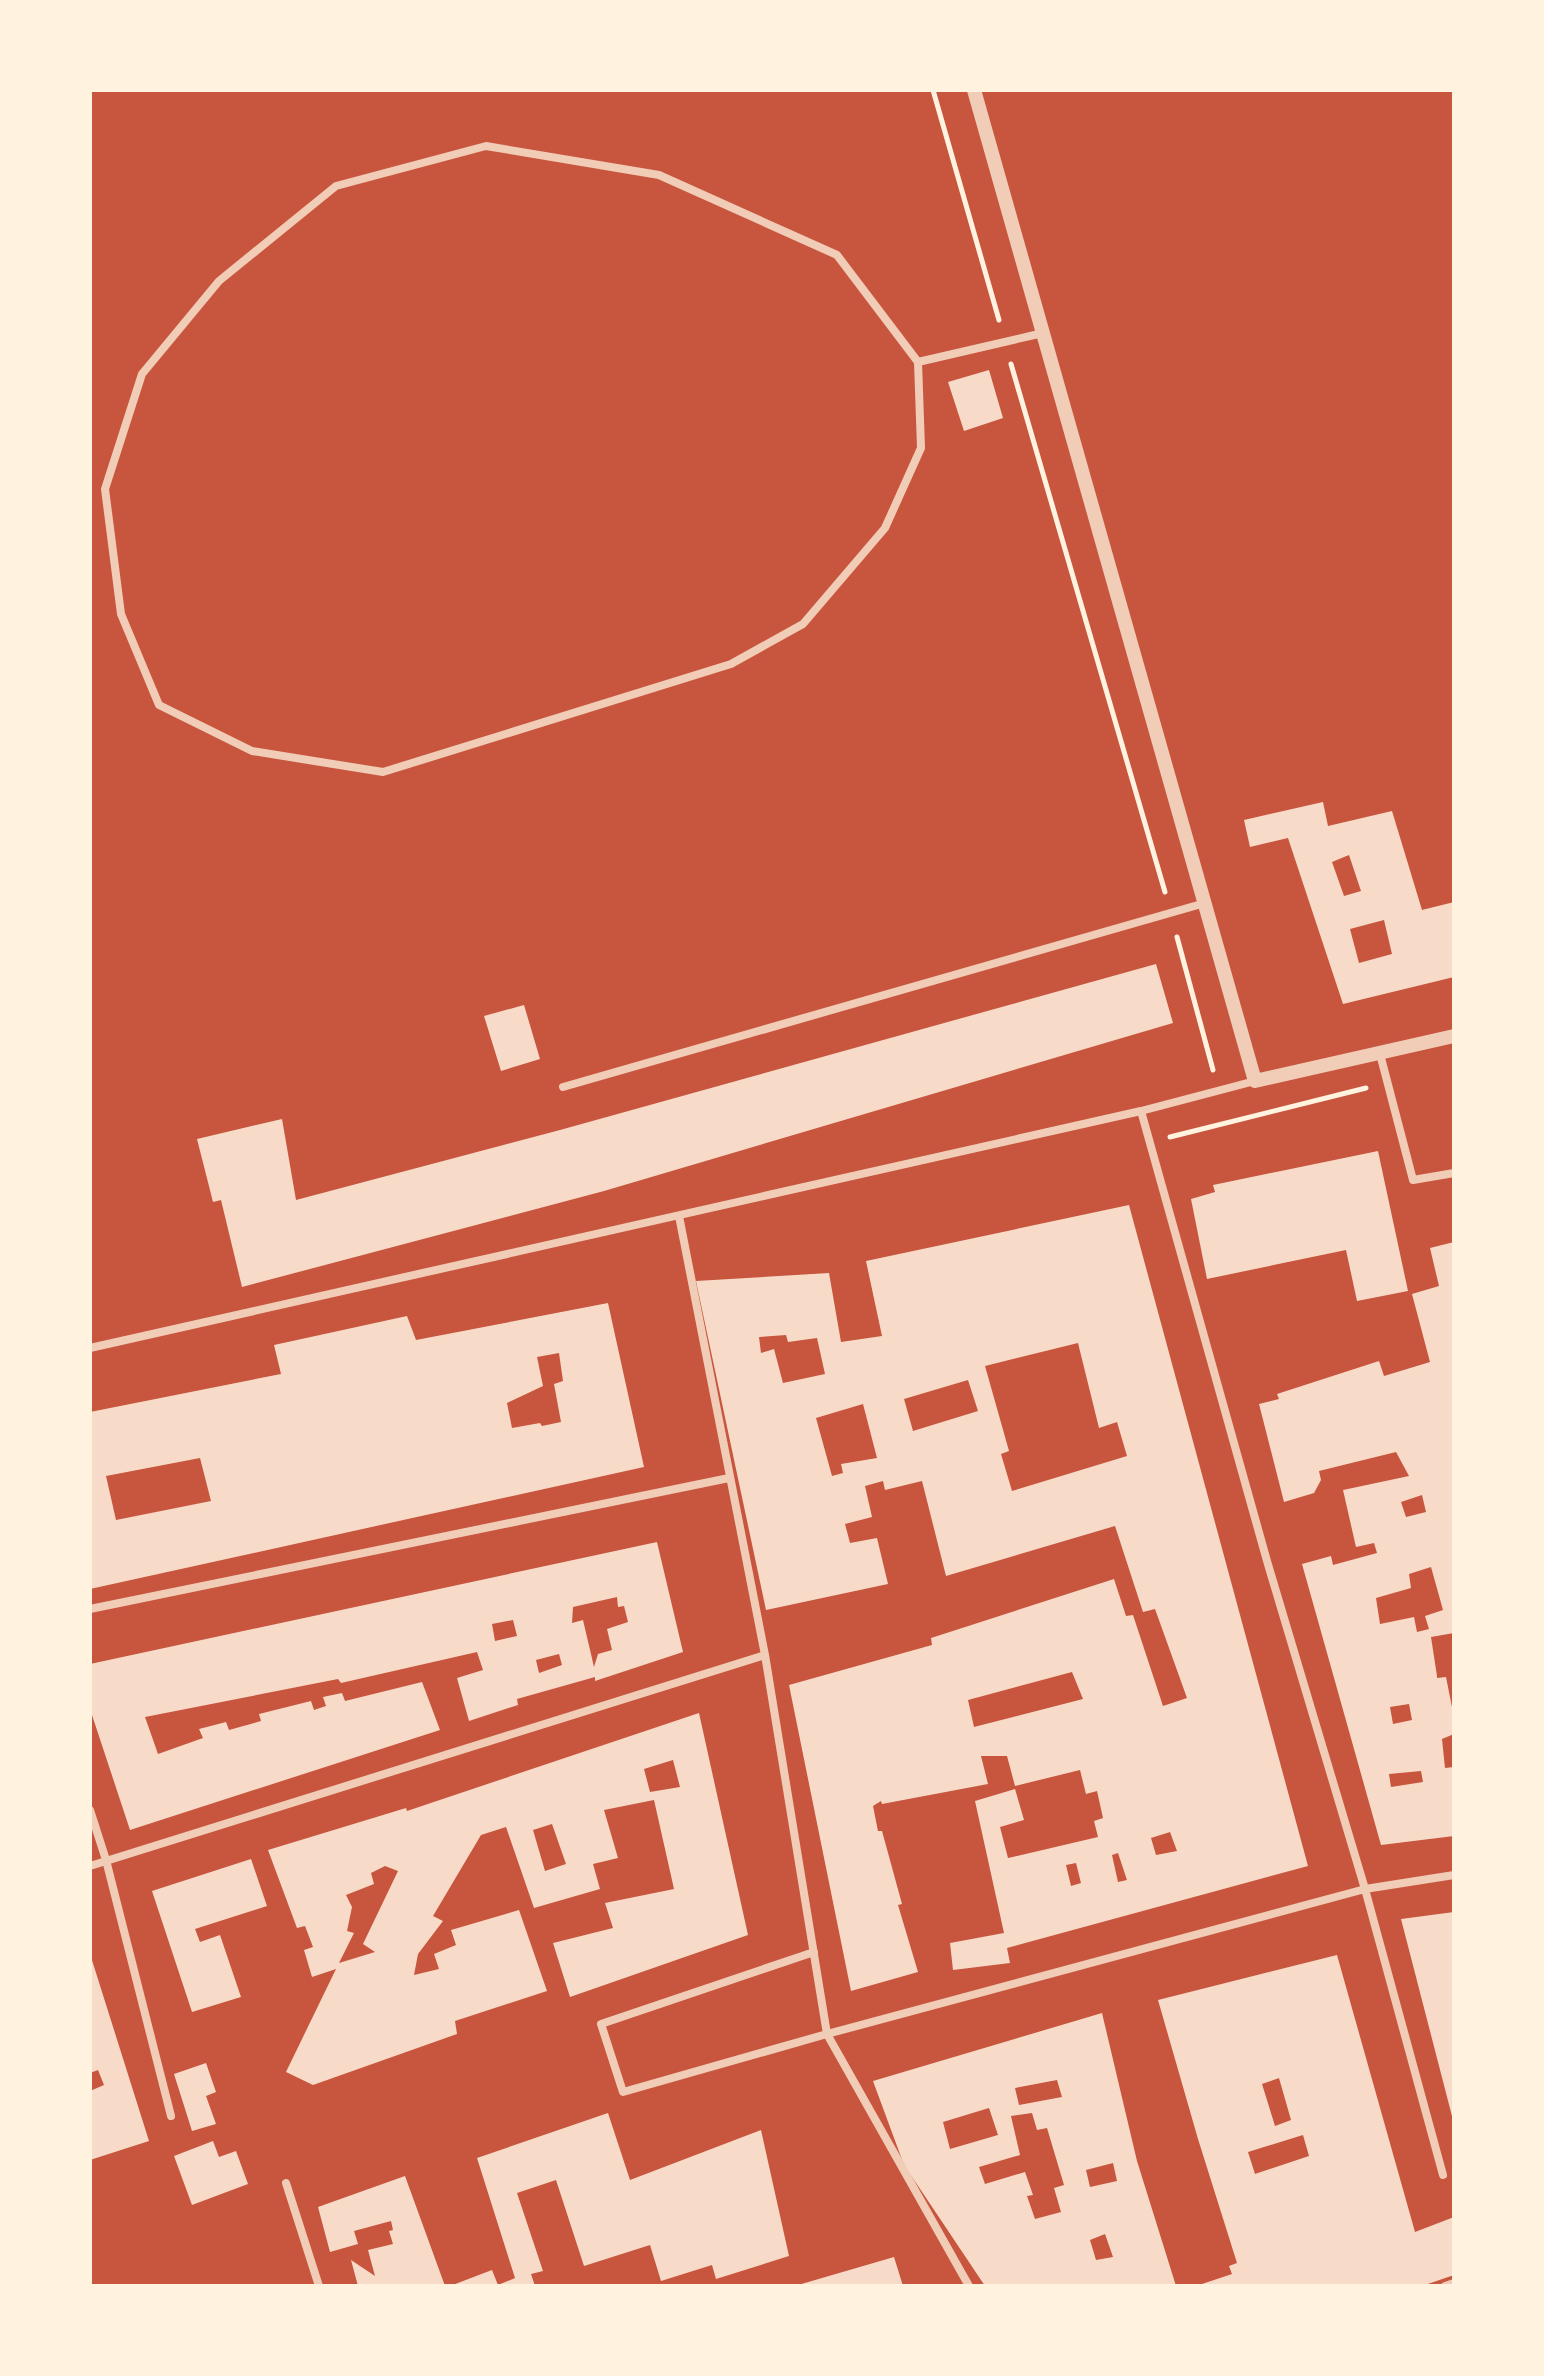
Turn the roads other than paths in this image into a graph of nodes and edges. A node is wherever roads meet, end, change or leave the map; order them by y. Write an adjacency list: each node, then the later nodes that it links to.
1 (974, 90): 2 (street)
2 (1043, 333): 3 (street); 4 (street)
3 (918, 362): 3 (street)
4 (1205, 903): 7 (street); 8 (street)
5 (1454, 1036): 6 (street)
6 (1380, 1054): 7 (street); 10 (street)
7 (1255, 1081): 9 (street)
8 (563, 1087)
9 (1141, 1111): 11 (street); 20 (street)
10 (1454, 1173)
11 (679, 1216): 12 (street); 13 (street)
12 (90, 1348)
13 (729, 1478): 14 (street); 15 (street)
14 (90, 1609)
15 (765, 1655): 17 (street); 21 (street)
16 (90, 1810): 17 (street)
17 (106, 1860): 18 (street); 23 (street)
18 (90, 1866)
19 (1454, 1875): 20 (street)
20 (1365, 1889): 22 (street); 24 (street)
21 (814, 1952): 22 (street); 22 (street)
22 (827, 2034): 28 (street)
23 (171, 2116)
24 (1443, 2175)
25 (286, 2183): 27 (street)
26 (1454, 2283): 29 (street)
27 (319, 2286)
28 (969, 2286)
29 (1445, 2286)

